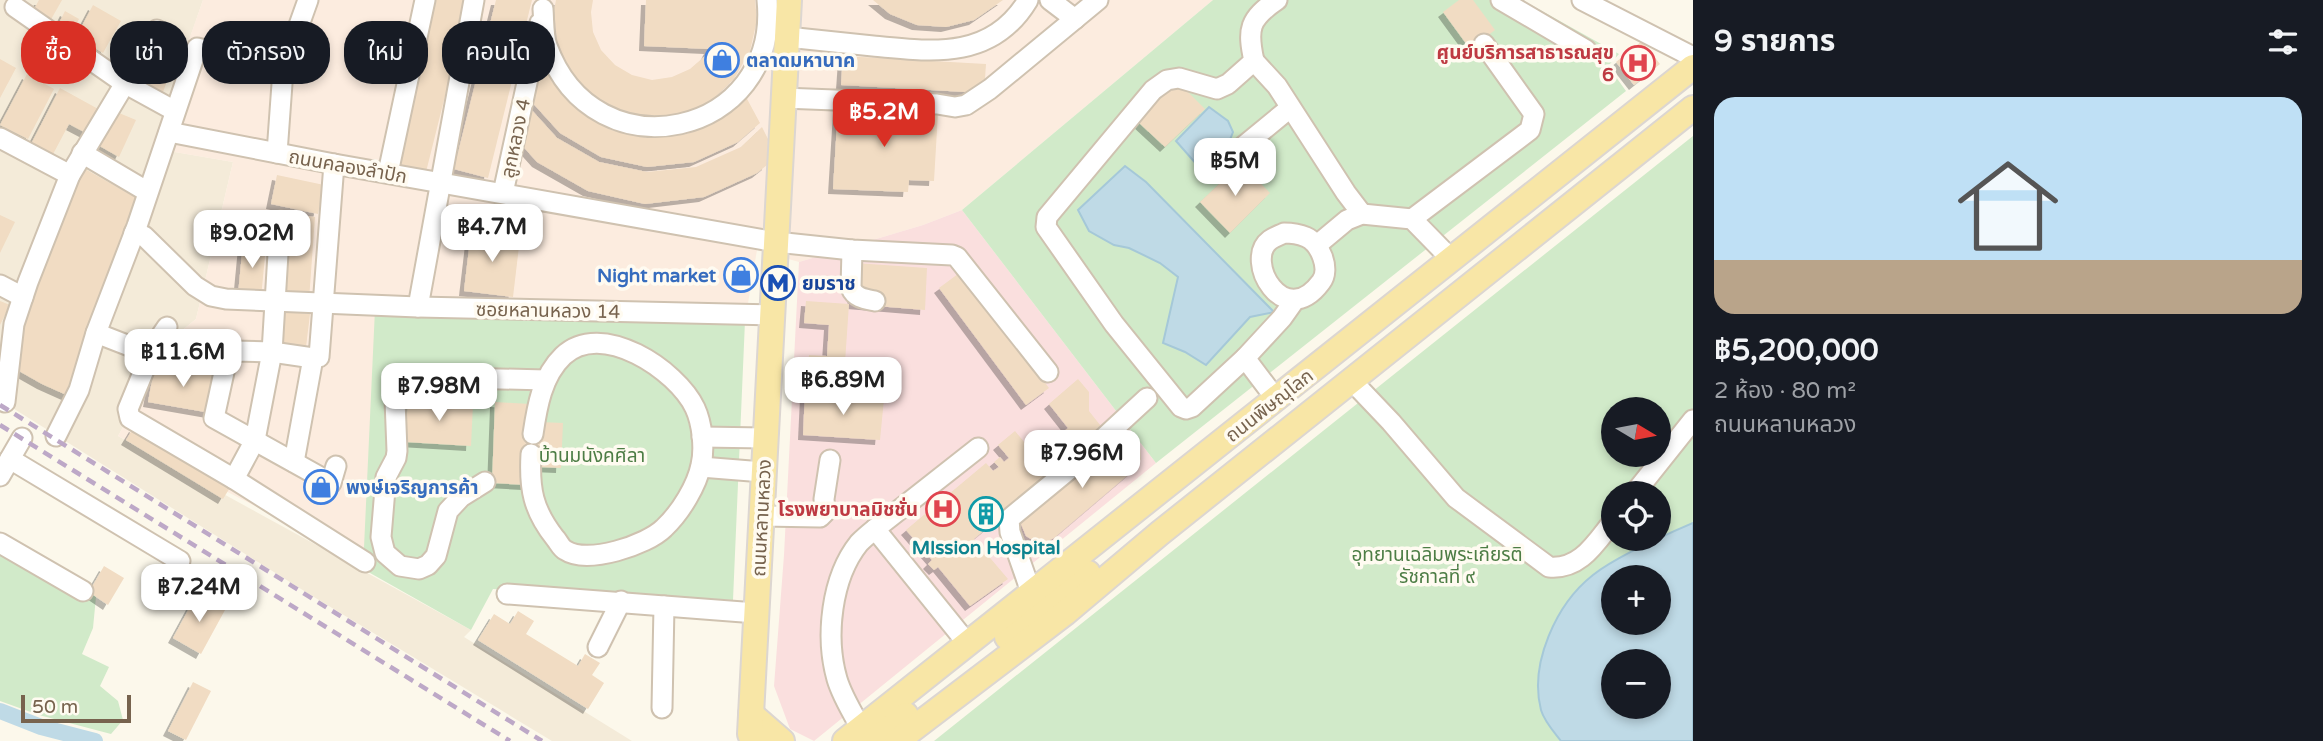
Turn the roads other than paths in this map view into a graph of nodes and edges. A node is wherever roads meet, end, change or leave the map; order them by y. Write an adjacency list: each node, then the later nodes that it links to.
1 (308, 0): 15 (street)
2 (425, 0): 39 (street)
3 (474, 0): 41 (street)
4 (767, 0): 22 (street)
5 (789, 0): 16 (main road, ถนนหลานหลวง)
6 (1028, 0): 16 (street)
7 (1051, 0): 14 (street)
8 (1098, 0): 14 (street)
9 (1277, 0): 21 (street)
10 (1501, 0): 19 (street)
11 (1582, 0): 20 (street)
12 (544, 5): 22 (street); 43 (street, ลูกหลวง 4)
13 (15, 7): 25 (street)
14 (1075, 19): 29 (street)
15 (300, 21)
16 (787, 37): 24 (main road, ถนนหลานหลวง)
17 (1484, 44): 45 (street)
18 (202, 49): 32 (street)
19 (1586, 50)
20 (1693, 57)
21 (1254, 61): 30 (street); 65 (street)
22 (756, 66): 24 (street)
23 (1693, 67): 51 (main road, ถนนพิษณุโลก)
24 (785, 68): 29 (main road, ถนนหลานหลวง)
25 (110, 73)
26 (123, 84): 35 (street)
27 (126, 84): 32 (street)
28 (282, 84): 36 (street)
29 (783, 99): 48 (main road, ถนนหลานหลวง)
30 (1290, 108): 38 (street); 44 (street)
31 (1693, 108): 68 (main road, ถนนพิษณุโลก)
32 (175, 111): 33 (street)
33 (169, 132): 36 (street, ถนนคลองลำปัก); 42 (street)
34 (0, 138): 40 (street)
35 (82, 153): 40 (street); 42 (street)
36 (277, 153): 37 (street, ถนนคลองลำปัก)
37 (334, 164): 39 (street, ถนนคลองลำปัก); 57 (street)
38 (1212, 172)
39 (388, 173): 41 (street, ถนนคลองลำปัก)
40 (70, 174): 53 (street)
41 (440, 182): 43 (street, ถนนคลองลำปัก); 58 (street)
42 (148, 191): 47 (street)
43 (503, 193): 48 (street, ถนนคลองลำปัก)
44 (1362, 214): 45 (street); 49 (street)
45 (1412, 219): 51 (street)
46 (280, 221): 55 (street)
47 (134, 233): 55 (street, ซอยหลานหลวง 14); 61 (street)
48 (776, 242): 50 (street, ถนนคลองลำปัก); 59 (main road, ถนนหลานหลวง)
49 (1317, 245): 54 (street); 54 (street)
50 (852, 250): 56 (street); 66 (street, ถนนคลองลำปัก)
51 (1452, 260): 70 (main road, ถนนพิษณุโลก)
52 (0, 285): 53 (street)
53 (23, 297): 71 (street)
54 (1294, 301): 65 (street)
55 (277, 302): 57 (street, ซอยหลานหลวง 14); 62 (street)
56 (875, 302)
57 (324, 303): 58 (street, ซอยหลานหลวง 14); 64 (street)
58 (418, 307): 59 (street, ซอยหลานหลวง 14)
59 (772, 315): 77 (main road, ถนนหลานหลวง)
60 (167, 327): 63 (street)
61 (96, 333): 63 (street); 74 (street)
62 (272, 352): 64 (street); 78 (street); 78 (street)
63 (150, 354): 86 (street)
64 (313, 358): 81 (street)
65 (1245, 358): 70 (street)
66 (1048, 372)
67 (546, 380): 75 (street); 83 (street); 88 (street)
68 (1352, 381): 73 (main road, ถนนพิษณุโลก); 91 (street)
69 (1147, 398): 96 (street)
70 (1276, 399): 96 (main road, ถนนพิษณุโลก)
71 (5, 402)
72 (1693, 420): 87 (street)
73 (1299, 423): 105 (main road); 107 (main road, ถนนพิษณุโลก)
74 (56, 436)
75 (702, 437): 77 (street); 83 (street)
76 (22, 438): 82 (street)
77 (765, 438): 84 (main road, ถนนหลานหลวง)
78 (255, 440): 81 (street); 86 (street)
79 (978, 448): 90 (street)
80 (830, 460): 89 (street)
81 (293, 462): 85 (street)
82 (5, 467): 93 (street)
83 (701, 467): 84 (street)
84 (764, 472): 89 (main road, ถนนหลานหลวง)
85 (333, 474)
86 (234, 479): 94 (street)
87 (1644, 481)
88 (485, 482)
89 (761, 516): 100 (main road, ถนนหลานหลวง)
90 (876, 529): 101 (street); 105 (street)
91 (1601, 536)
92 (0, 543): 95 (street)
93 (180, 561)
94 (365, 562)
95 (83, 591)
96 (1031, 592): 101 (main road, ถนนพิษณุโลก)
97 (507, 594): 98 (street)
98 (621, 601): 99 (street); 102 (street)
99 (664, 606): 100 (street); 103 (street)
100 (756, 613): 104 (main road, ถนนหลานหลวง)
101 (967, 643): 105 (main road, ถนนพิษณุโลก)
102 (598, 647)
103 (663, 708)
104 (751, 732): 106 (main road)
105 (860, 737)
106 (782, 741)
107 (897, 741)

